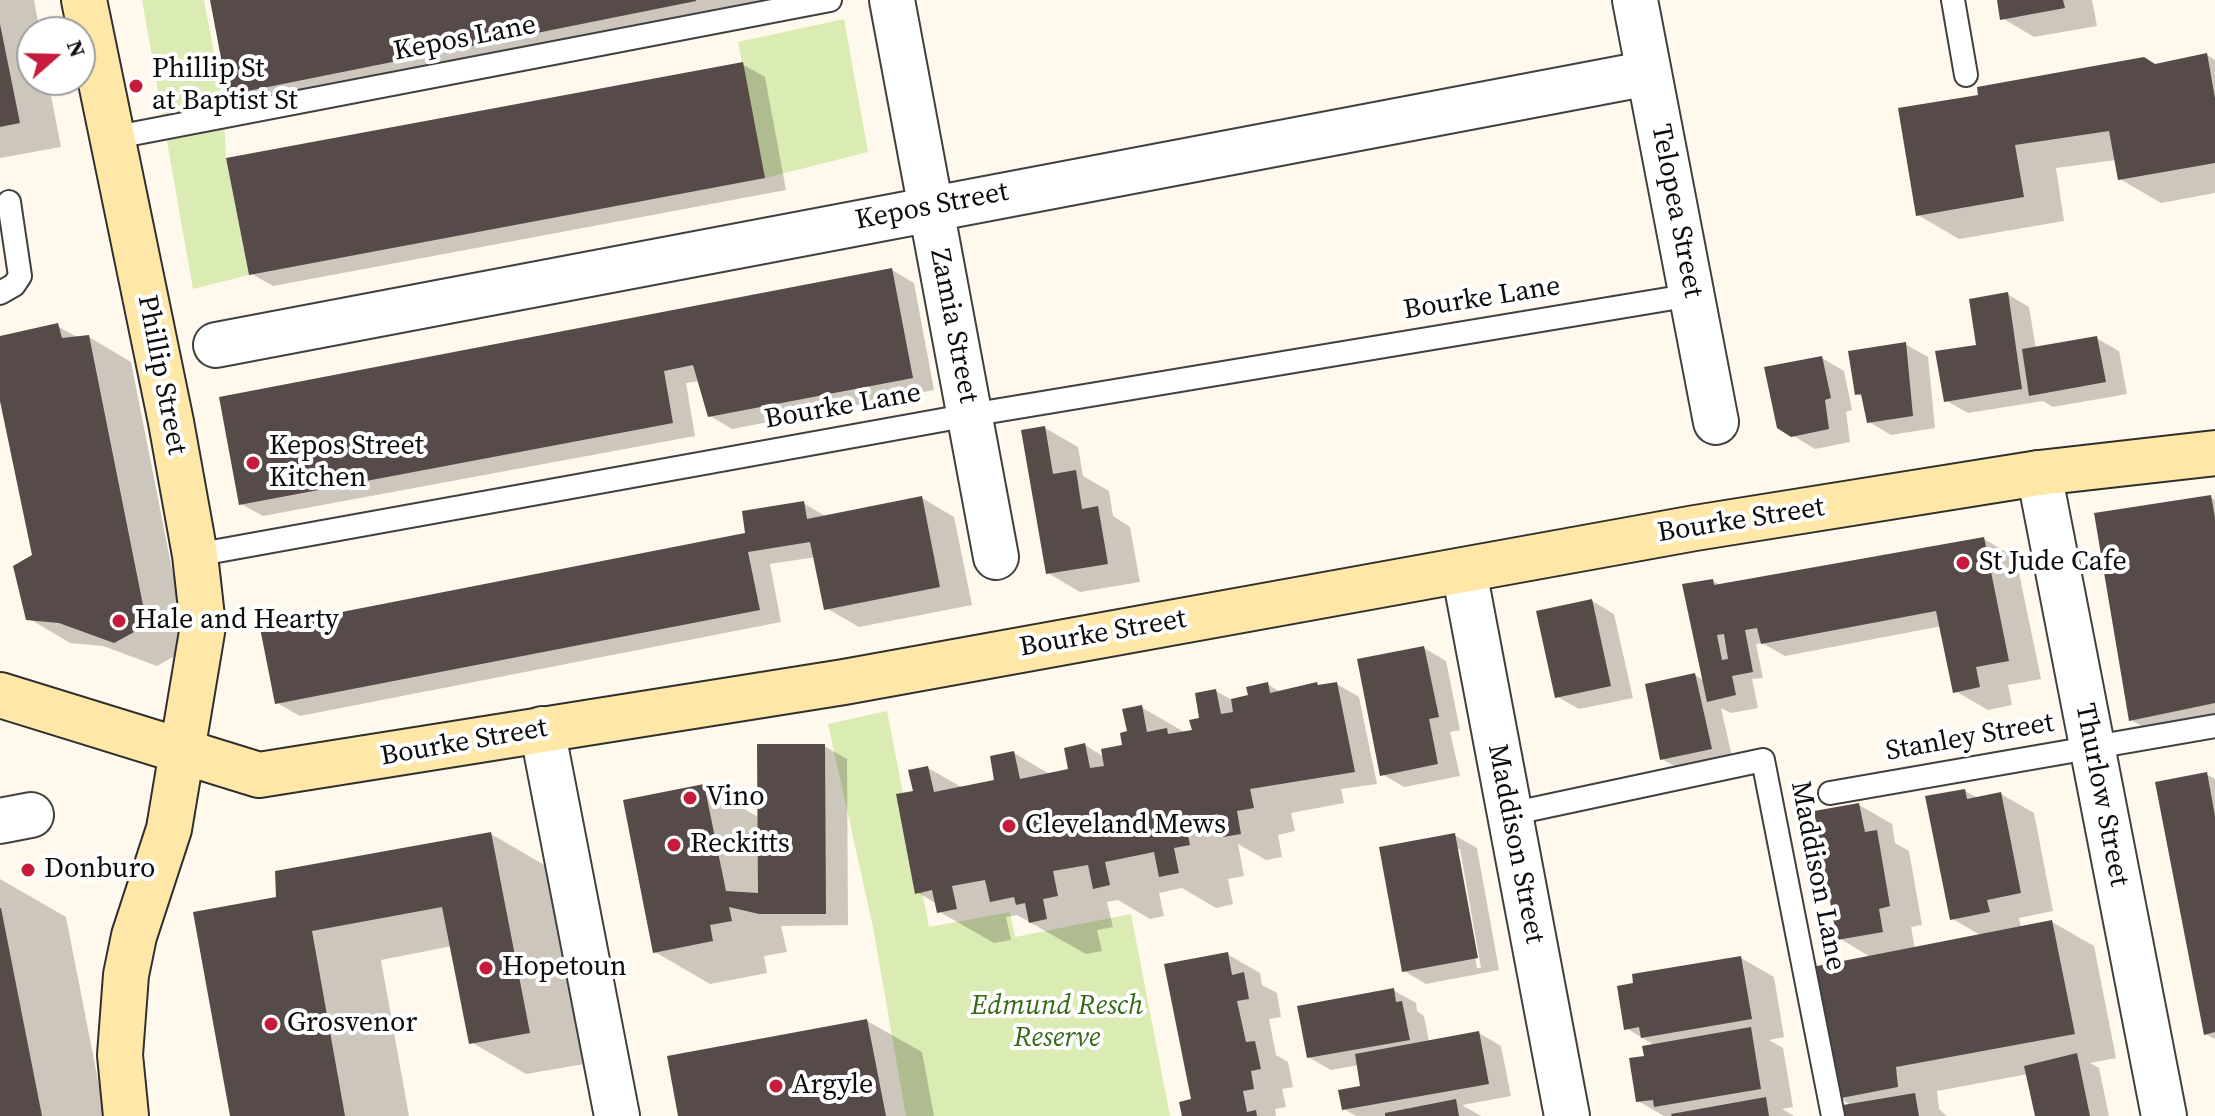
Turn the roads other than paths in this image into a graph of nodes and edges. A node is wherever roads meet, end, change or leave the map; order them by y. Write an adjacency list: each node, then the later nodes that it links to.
1 (84, 0): 8 (street, Phillip Street)
2 (830, 0): 8 (lane, Kepos Lane)
3 (892, 0): 10 (street, Zamia Street)
4 (1635, 0): 6 (street, Telopea Street)
5 (1953, 0): 7 (lane)
6 (1649, 73): 10 (street, Kepos Street); 12 (street, Telopea Street)
7 (1966, 75)
8 (111, 138): 18 (street, Phillip Street)
9 (9, 202): 11 (lane)
10 (931, 207): 13 (street, Kepos Street); 14 (street, Zamia Street)
11 (0, 293)
12 (1692, 295): 14 (lane, Bourke Lane); 15 (street, Telopea Street)
13 (216, 345)
14 (970, 415): 18 (lane, Bourke Lane); 19 (street, Zamia Street)
15 (1716, 422)
16 (2215, 453): 17 (street, Bourke Street)
17 (2039, 473): 20 (street, Bourke Street); 24 (street, Thurlow Street)
18 (195, 555): 25 (street, Phillip Street)
19 (996, 557)
20 (1464, 571): 23 (street, Bourke Street); 27 (street, Maddison Street)
21 (0, 695): 25 (street, Bourke Street)
22 (2215, 726): 24 (lane, Stanley Street)
23 (542, 729): 25 (street, Bourke Street); 29 (street)
24 (2092, 747): 26 (lane, Stanley Street); 32 (street, Thurlow Street)
25 (184, 753): 28 (street, Phillip Street)
26 (1830, 793)
27 (1510, 814): 30 (street, Maddison Street); 31 (lane, Maddison Lane)
28 (126, 1116)
29 (617, 1116)
30 (1567, 1116)
31 (1833, 1116)
32 (2164, 1116)

